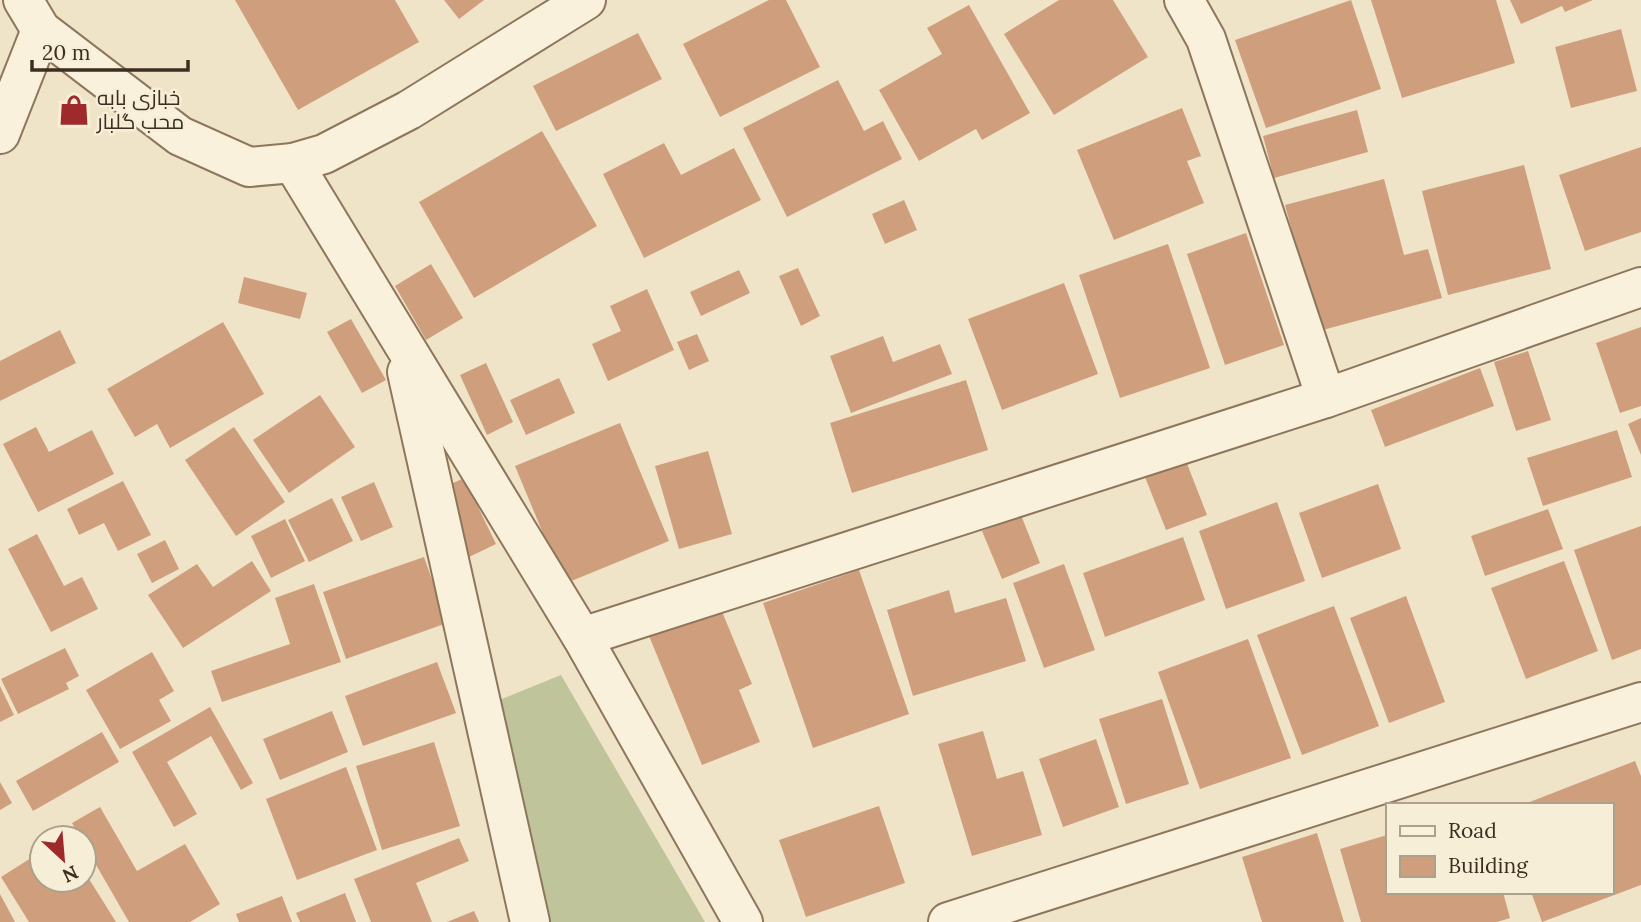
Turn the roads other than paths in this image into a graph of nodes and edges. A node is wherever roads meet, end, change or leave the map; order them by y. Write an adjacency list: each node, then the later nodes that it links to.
1 (586, 0): 5 (street)
2 (1184, 0): 8 (street)
3 (32, 15): 4 (street); 5 (street)
4 (0, 134)
5 (293, 163): 7 (street)
6 (1641, 288): 8 (street)
7 (400, 342): 9 (street); 11 (street)
8 (1326, 398): 9 (street)
9 (582, 637): 12 (street)
10 (1641, 702): 13 (street)
11 (530, 922)
12 (743, 922)
13 (948, 922)

